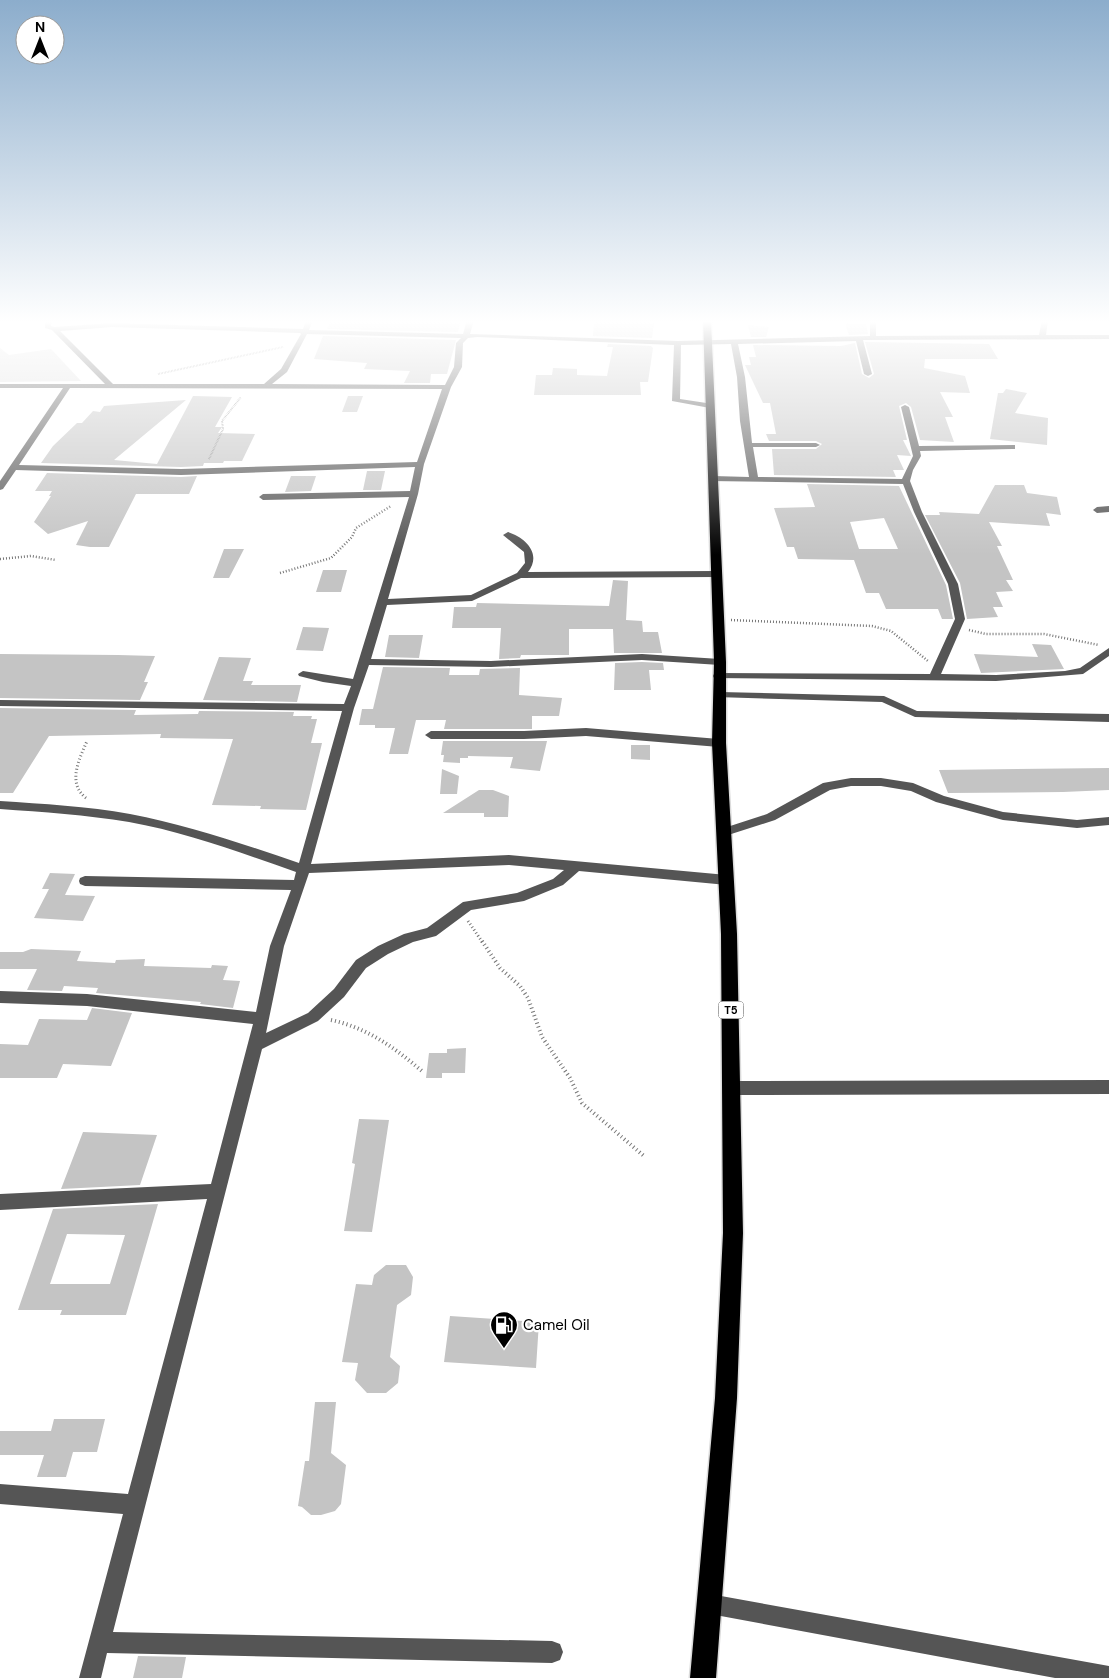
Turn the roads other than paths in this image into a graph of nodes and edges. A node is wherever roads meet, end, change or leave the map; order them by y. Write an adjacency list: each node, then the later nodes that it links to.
1 (60, 398): 13 (street)
2 (443, 398): 12 (street)
3 (676, 398): 6 (street)
4 (710, 398): 6 (highway, T5)
5 (743, 398): 8 (street)
6 (710, 406): 14 (highway, T5)
7 (905, 408): 11 (street)
8 (748, 444): 9 (street); 15 (street)
9 (816, 445)
10 (1012, 447): 11 (street)
11 (916, 449): 16 (street)
12 (420, 464): 13 (street); 18 (street)
13 (14, 467): 17 (street)
14 (713, 479): 15 (street); 23 (highway, T5)
15 (754, 480): 16 (street)
16 (906, 481): 30 (street)
17 (0, 487)
18 (409, 494): 19 (street); 25 (street)
19 (263, 497)
20 (1096, 510): 21 (street)
21 (1109, 510)
22 (508, 535): 24 (street)
23 (716, 574): 24 (street); 28 (highway, T5)
24 (520, 575): 25 (street)
25 (382, 602): 27 (street)
26 (1104, 648): 30 (street)
27 (365, 662): 28 (street); 31 (street)
28 (719, 669): 30 (street); 32 (highway, T5)
29 (303, 674): 31 (street)
30 (936, 674)
31 (357, 683): 34 (street)
32 (720, 695): 35 (street); 37 (highway, T5)
33 (0, 703): 34 (street)
34 (348, 708): 42 (street)
35 (1109, 718)
36 (431, 735): 37 (street)
37 (719, 743): 40 (highway, T5)
38 (0, 805): 42 (street)
39 (1109, 821): 40 (street)
40 (725, 832): 43 (highway, T5)
41 (577, 866): 42 (street); 43 (street); 48 (street)
42 (303, 869): 45 (street)
43 (727, 880): 50 (highway, T5)
44 (85, 881): 45 (street)
45 (299, 885): 47 (street)
46 (0, 997): 47 (street)
47 (262, 1019): 48 (street)
48 (256, 1044): 51 (street)
49 (1109, 1087): 50 (street)
50 (732, 1088): 55 (highway, T5)
51 (218, 1191): 52 (street); 54 (street)
52 (0, 1202)
53 (0, 1494): 54 (street)
54 (136, 1505): 56 (street)
55 (710, 1604): 58 (street); 60 (highway, T5)
56 (100, 1642): 57 (street); 59 (street)
57 (552, 1652)
58 (1109, 1677)
59 (90, 1678)
60 (703, 1678)

